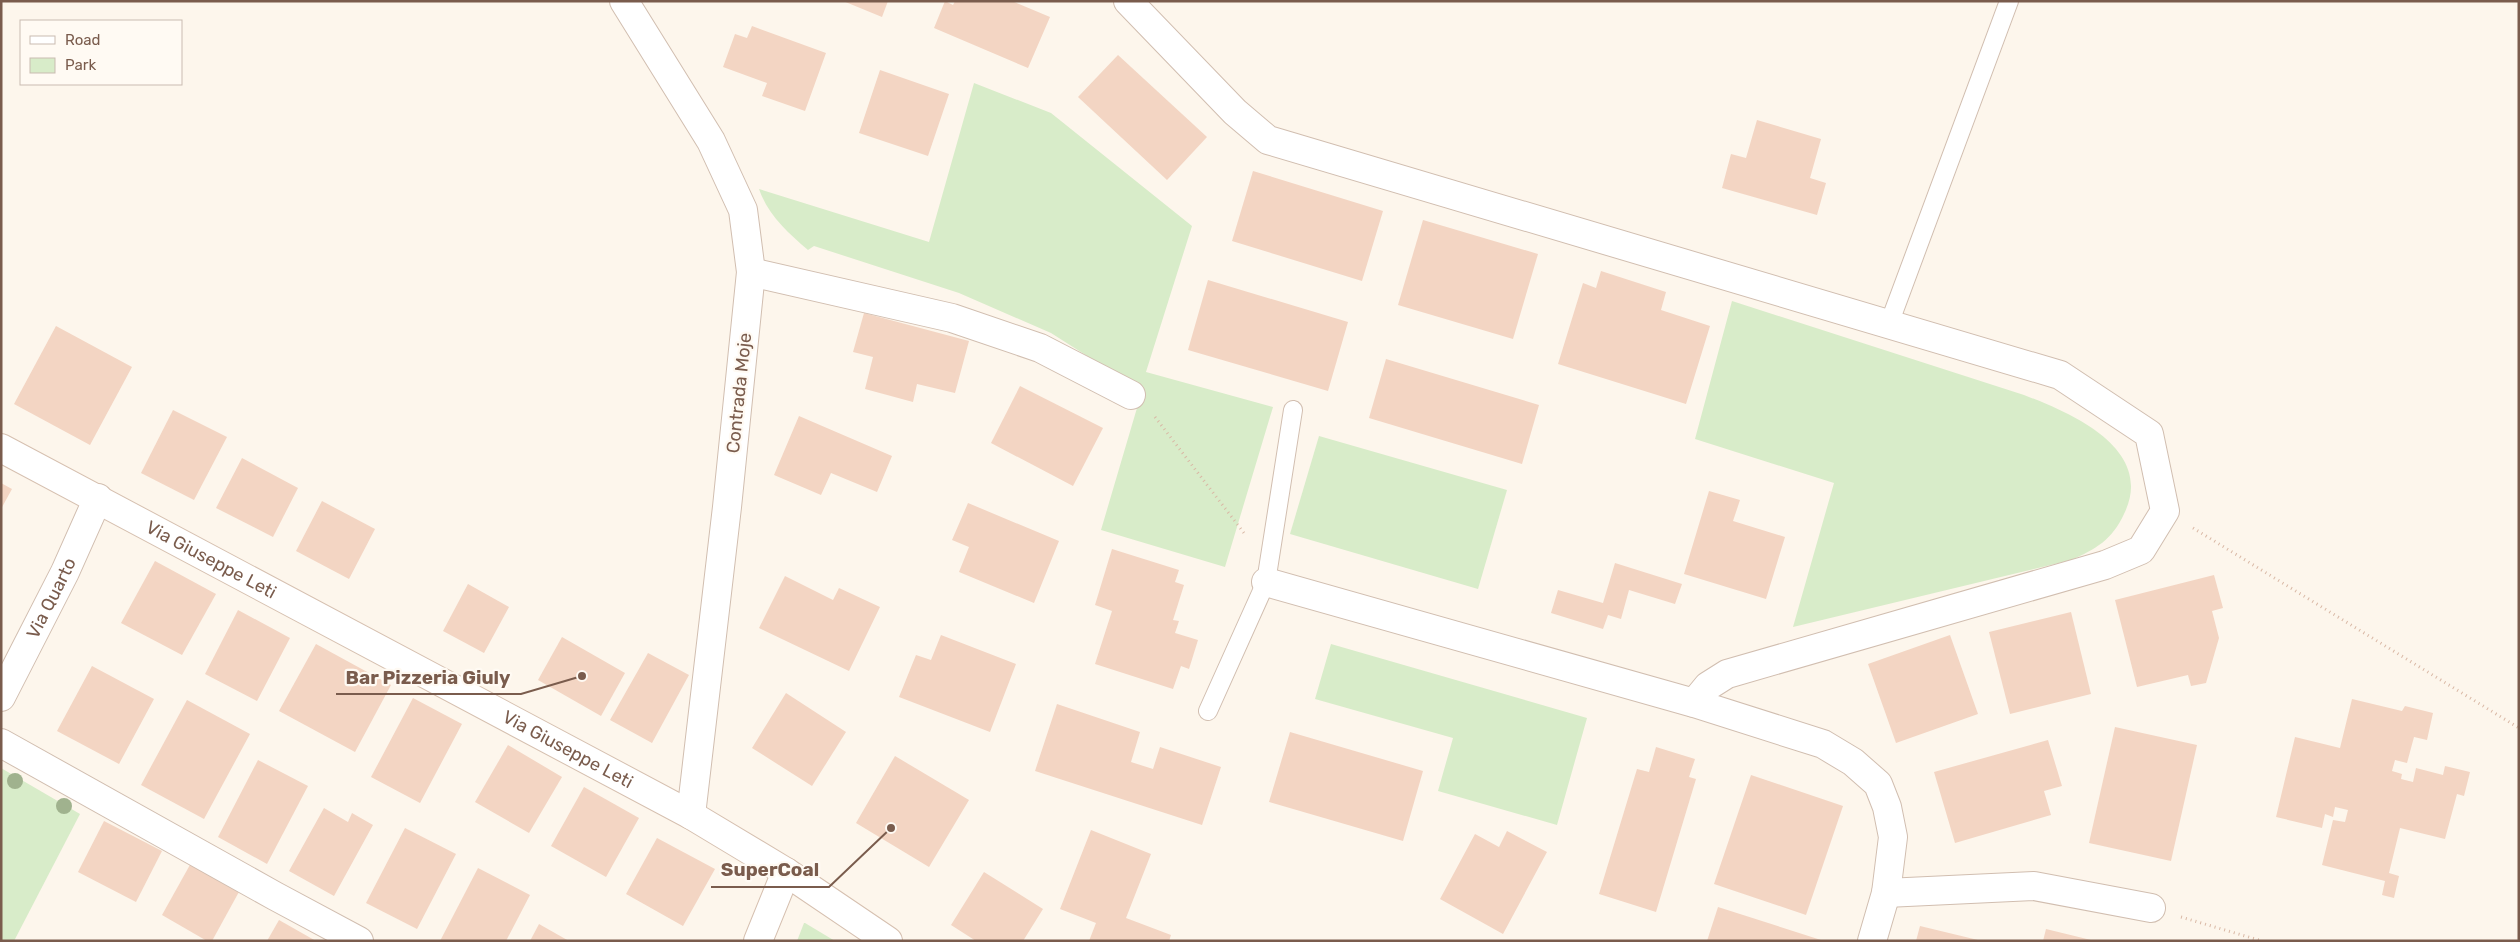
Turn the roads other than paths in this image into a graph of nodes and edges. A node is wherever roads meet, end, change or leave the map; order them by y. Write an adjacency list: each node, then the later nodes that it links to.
1 (624, 1): 4 (street, Contrada Moje)
2 (1128, 1): 5 (street)
3 (2009, 1): 5 (lane)
4 (751, 272): 6 (street); 15 (street, Contrada Moje)
5 (1889, 324): 12 (street)
6 (1130, 395)
7 (1293, 410): 10 (lane)
8 (1, 448): 9 (street, Via Giuseppe Leti)
9 (98, 498): 11 (street, Via Quarto); 15 (street, Via Giuseppe Leti)
10 (1267, 573): 12 (street); 13 (lane)
11 (1, 697)
12 (1694, 703): 17 (street)
13 (1208, 711)
14 (1, 743): 19 (street)
15 (690, 815): 16 (street, Via Giuseppe Leti)
16 (786, 872): 20 (street); 21 (street, Via Giuseppe Leti)
17 (1886, 893): 18 (street); 22 (street)
18 (2151, 908)
19 (359, 941)
20 (758, 941)
21 (888, 941)
22 (1872, 941)

